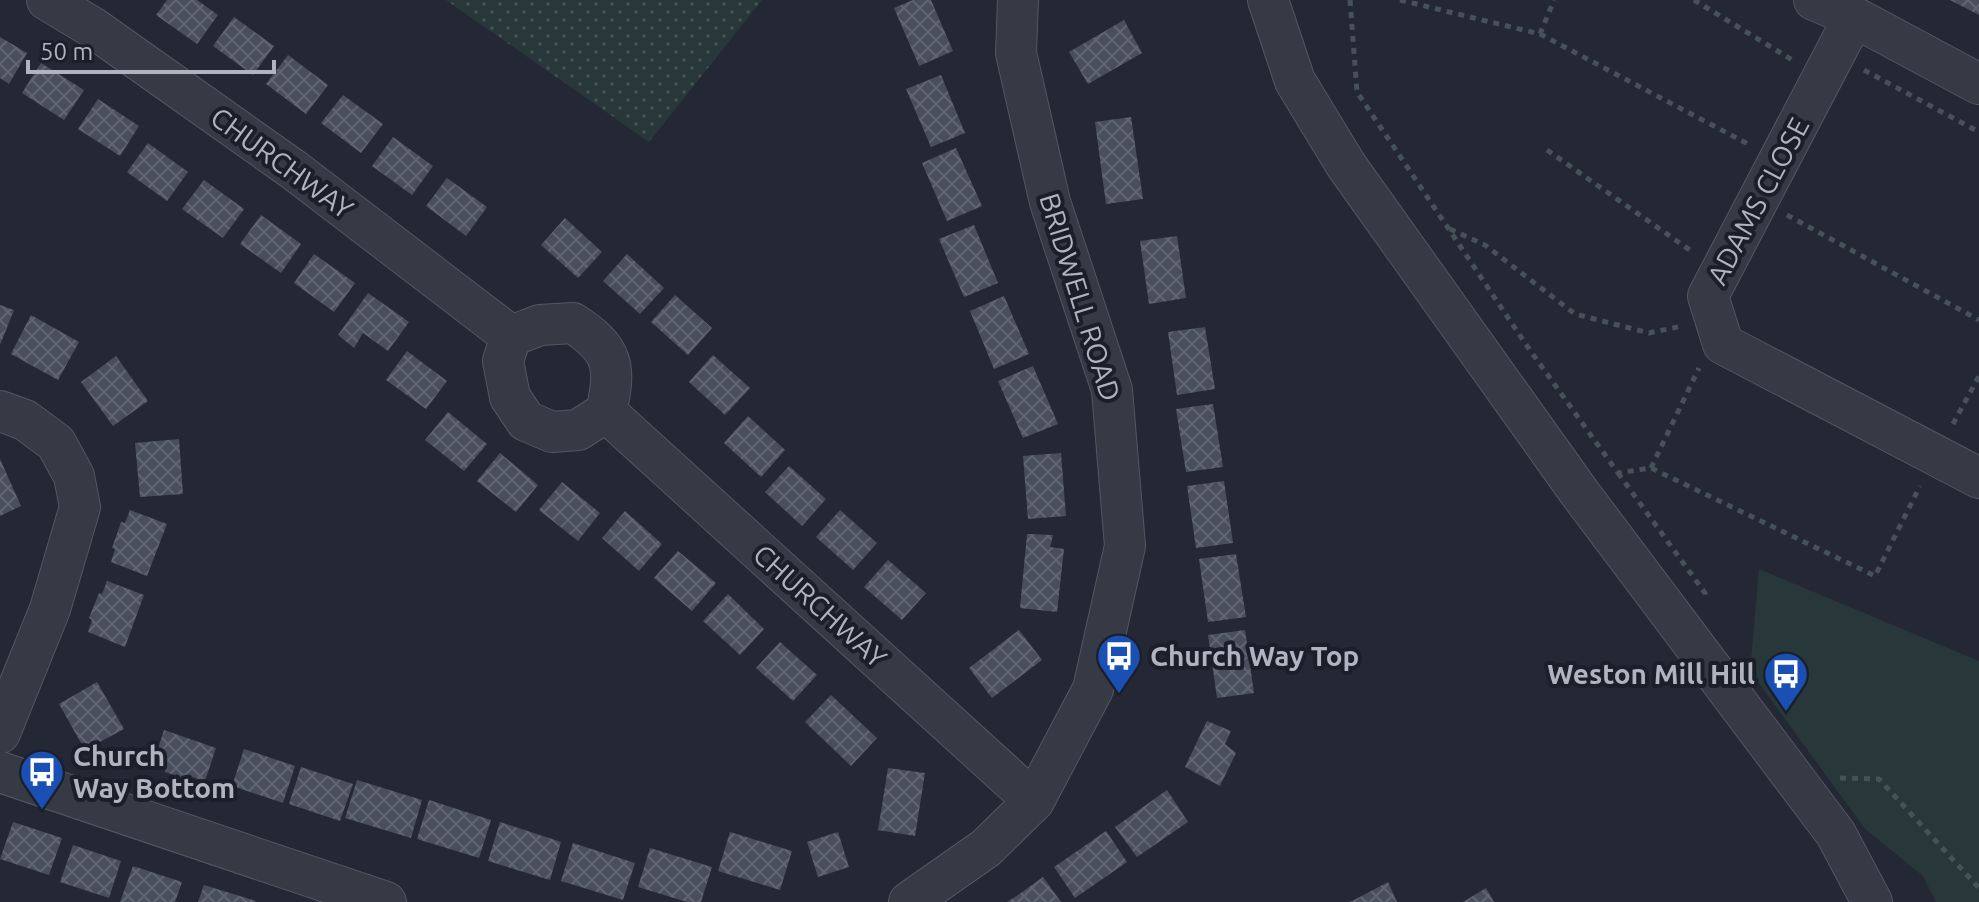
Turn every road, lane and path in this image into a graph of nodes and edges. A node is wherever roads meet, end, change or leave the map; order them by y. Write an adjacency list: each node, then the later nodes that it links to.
1 (47, 0): 21 (street, CHURCHWAY)
2 (1018, 0): 31 (street, BRIDWELL ROAD)
3 (1268, 0): 30 (street)
4 (1350, 0): 17 (path)
5 (1400, 0): 10 (path)
6 (1554, 0): 10 (path)
7 (1694, 0): 11 (path)
8 (1814, 0): 9 (street)
9 (1854, 17): 11 (street, ADAMS CLOSE); 12 (street)
10 (1540, 34): 15 (path)
11 (1829, 66): 13 (path); 15 (street, ADAMS CLOSE)
12 (1979, 84)
13 (1979, 132)
14 (1547, 150): 18 (path)
15 (1779, 161): 16 (street, ADAMS CLOSE)
16 (1758, 199): 18 (street, ADAMS CLOSE); 19 (path)
17 (1449, 228): 20 (path); 26 (path)
18 (1721, 271): 20 (street, ADAMS CLOSE)
19 (1979, 320)
20 (1716, 324): 25 (street, ADAMS CLOSE); 26 (path)
21 (511, 336): 24 (street); 24 (street)
22 (1979, 376): 25 (path)
23 (0, 411): 28 (street)
24 (606, 412): 31 (street, CHURCHWAY)
25 (1936, 455): 26 (path); 27 (street, ADAMS CLOSE)
26 (1651, 468)
27 (1979, 478)
28 (0, 733)
29 (0, 772): 33 (street)
30 (1807, 796): 32 (path); 35 (street)
31 (1034, 801): 34 (street, BRIDWELL ROAD)
32 (1979, 888)
33 (386, 902)
34 (909, 902)
35 (1872, 902)

